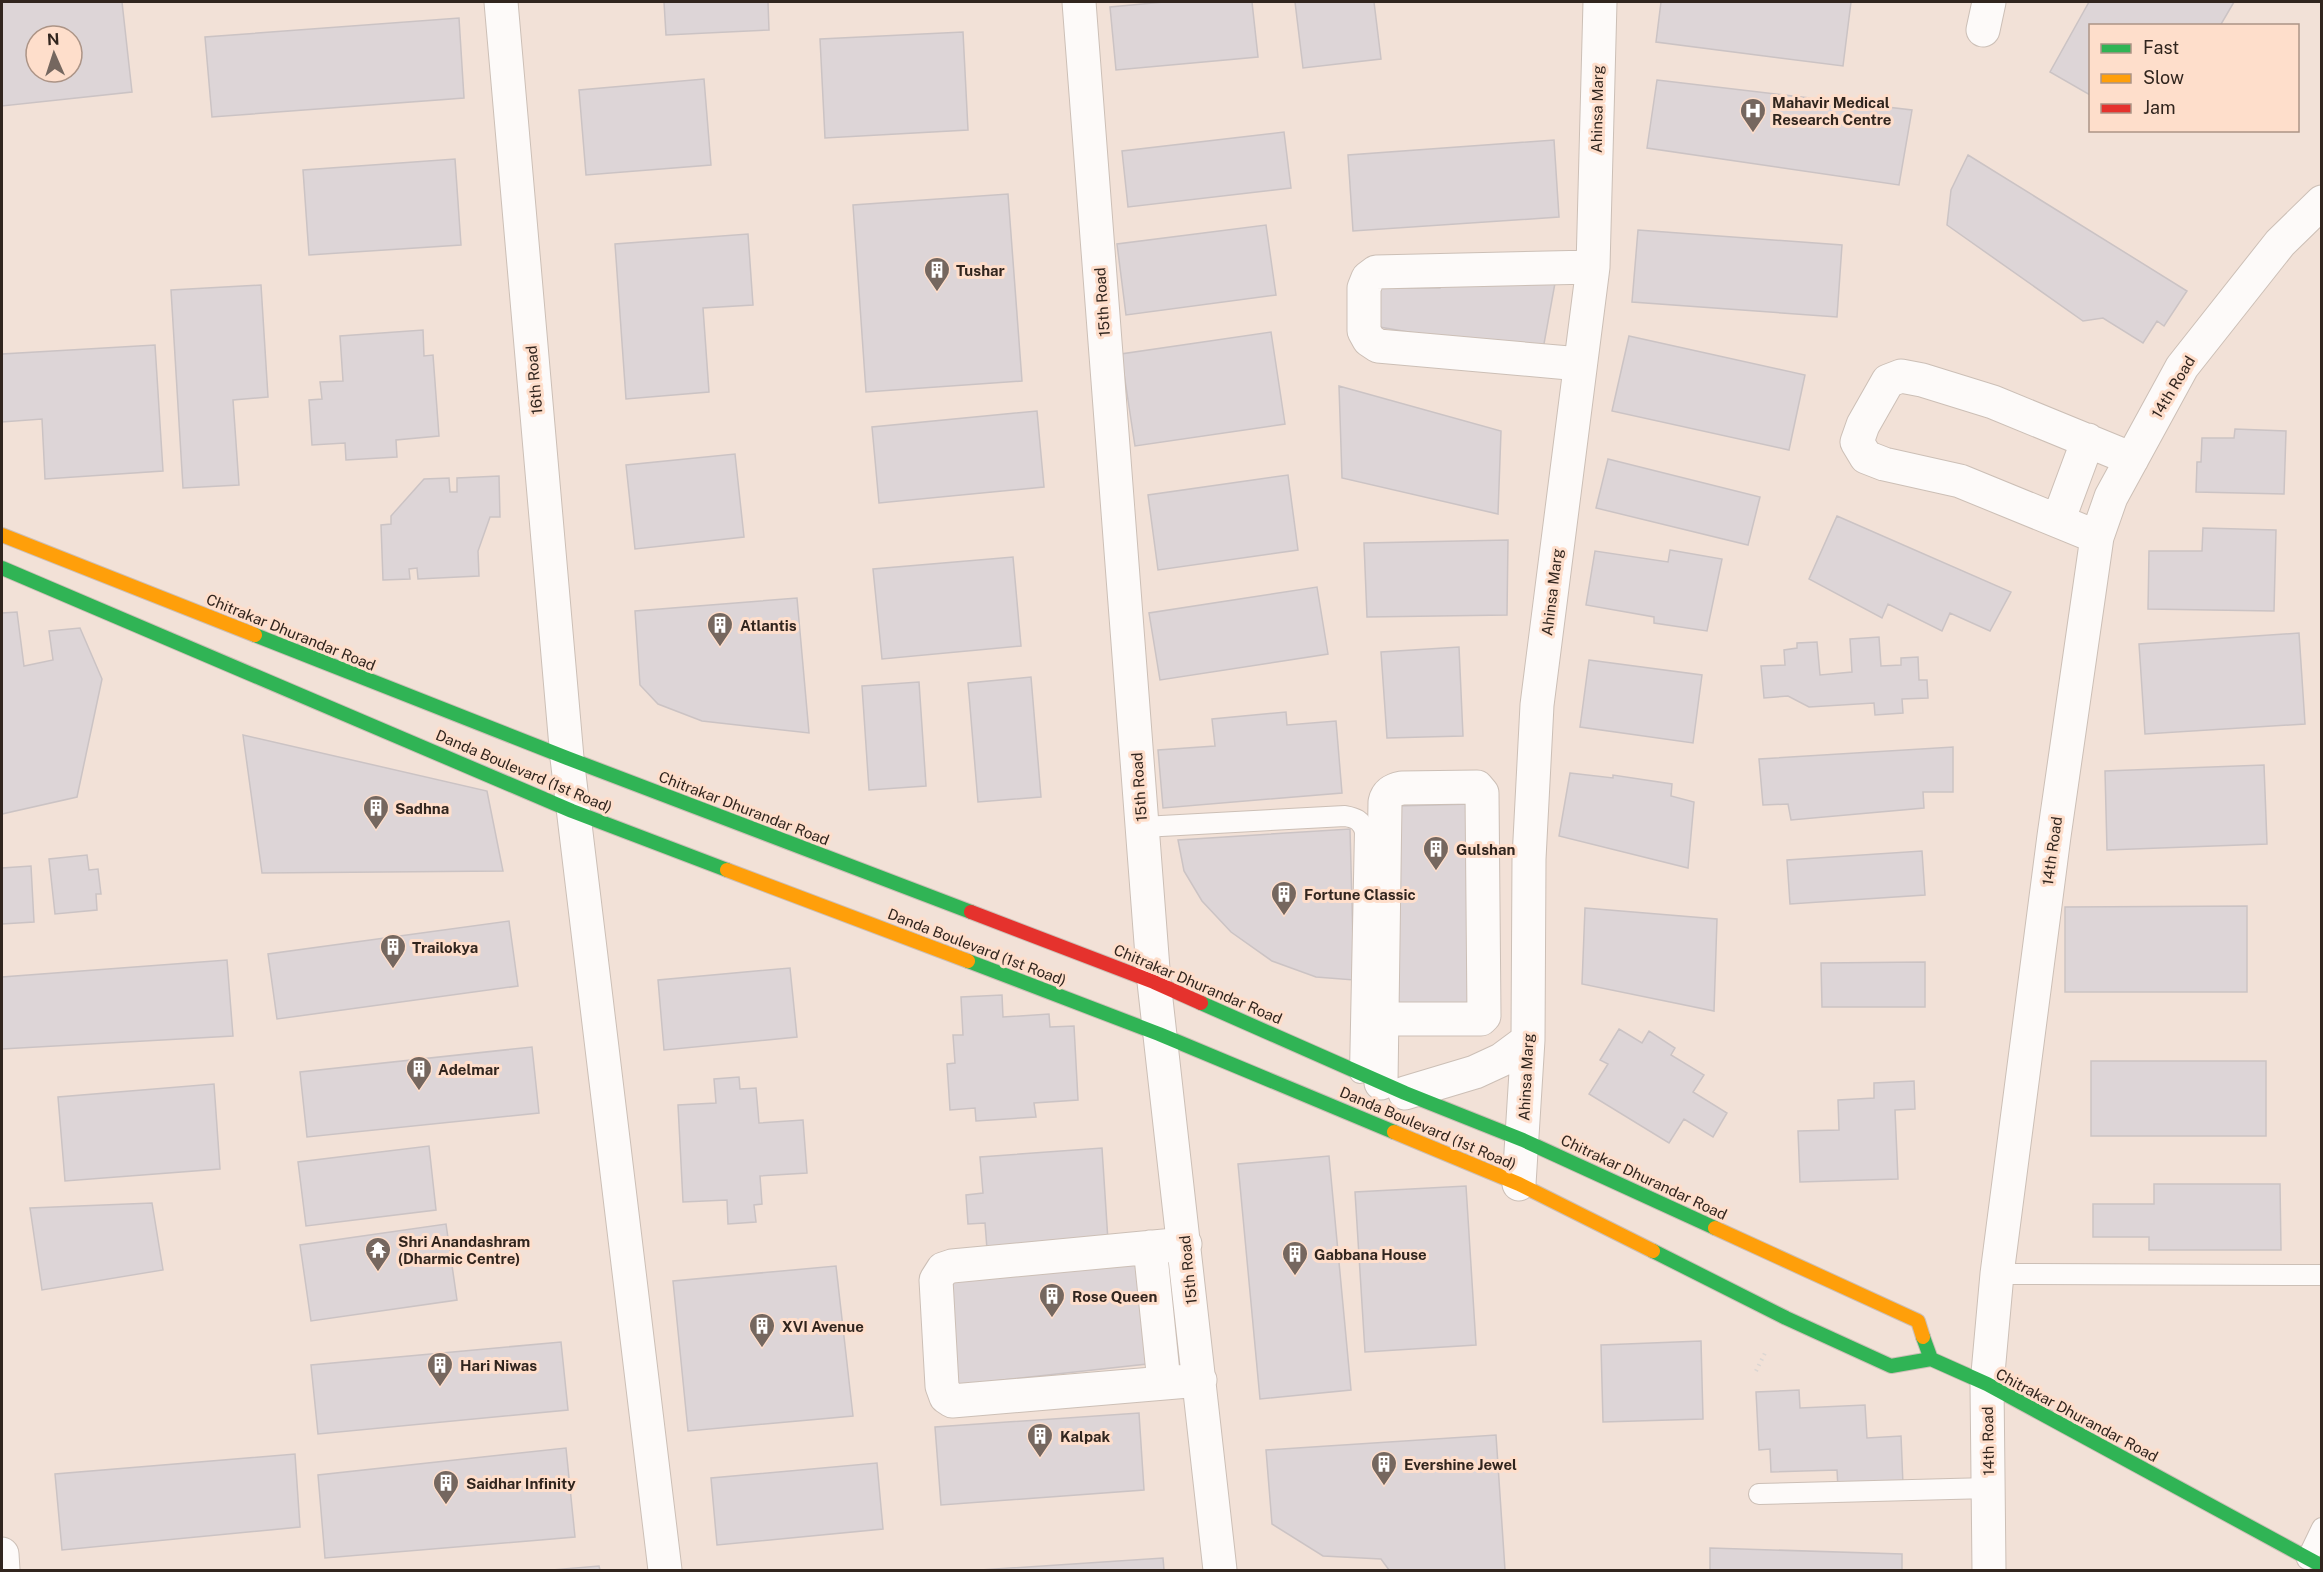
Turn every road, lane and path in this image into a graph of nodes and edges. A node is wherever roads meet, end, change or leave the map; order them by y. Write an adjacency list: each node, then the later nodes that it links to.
1 (501, 2): 15 (street, 16th Road)
2 (1079, 2): 17 (street, 15th Road)
3 (1600, 2): 5 (street, Ahinsa Marg)
4 (2322, 202): 8 (street, 14th Road)
5 (1583, 267): 6 (street, Ahinsa Marg); 6 (street)
6 (1572, 363): 19 (street, Ahinsa Marg)
7 (2088, 440): 8 (street); 9 (street); 11 (street)
8 (2132, 459): 10 (street, 14th Road)
9 (2074, 479): 10 (street); 11 (street)
10 (2111, 497): 13 (street, 14th Road)
11 (2058, 521): 13 (street)
12 (2, 535): 15 (main road, Chitrakar Dhurandar Road)
13 (2097, 537): 29 (street, 14th Road)
14 (2, 568): 16 (main road, Danda Boulevard (1st Road))
15 (567, 758): 16 (street, 16th Road); 20 (main road, Chitrakar Dhurandar Road)
16 (572, 811): 22 (main road, Danda Boulevard (1st Road)); 41 (street, 16th Road)
17 (1143, 827): 20 (street, 15th Road); 24 (lane)
18 (1485, 978): 19 (street); 21 (street); 21 (street)
19 (1528, 978): 23 (street, Ahinsa Marg)
20 (1154, 982): 22 (street, 15th Road); 24 (main road, Chitrakar Dhurandar Road)
21 (1382, 1019): 24 (street)
22 (1159, 1034): 26 (main road, Danda Boulevard (1st Road)); 27 (street, 15th Road)
23 (1528, 1040): 24 (street); 25 (street, Ahinsa Marg)
24 (1382, 1083): 25 (main road, Chitrakar Dhurandar Road)
25 (1523, 1140): 26 (street, Ahinsa Marg); 31 (main road, Chitrakar Dhurandar Road)
26 (1519, 1184): 31 (main road, Danda Boulevard (1st Road))
27 (1185, 1244): 28 (street); 32 (street, 15th Road)
28 (1150, 1247): 33 (street); 33 (street)
29 (1997, 1274): 30 (lane); 34 (street, 14th Road)
30 (2322, 1275)
31 (1931, 1359): 34 (main road, Chitrakar Dhurandar Road)
32 (1200, 1380): 33 (street); 42 (street, 15th Road)
33 (1164, 1382)
34 (1987, 1384): 35 (street, 14th Road); 39 (main road, Chitrakar Dhurandar Road)
35 (1989, 1488): 36 (lane); 43 (street, 14th Road)
36 (1759, 1494)
37 (2322, 1528): 39 (lane)
38 (2, 1554): 40 (street)
39 (2314, 1562)
40 (3, 1570)
41 (664, 1570)
42 (1220, 1570)
43 (1989, 1570)

